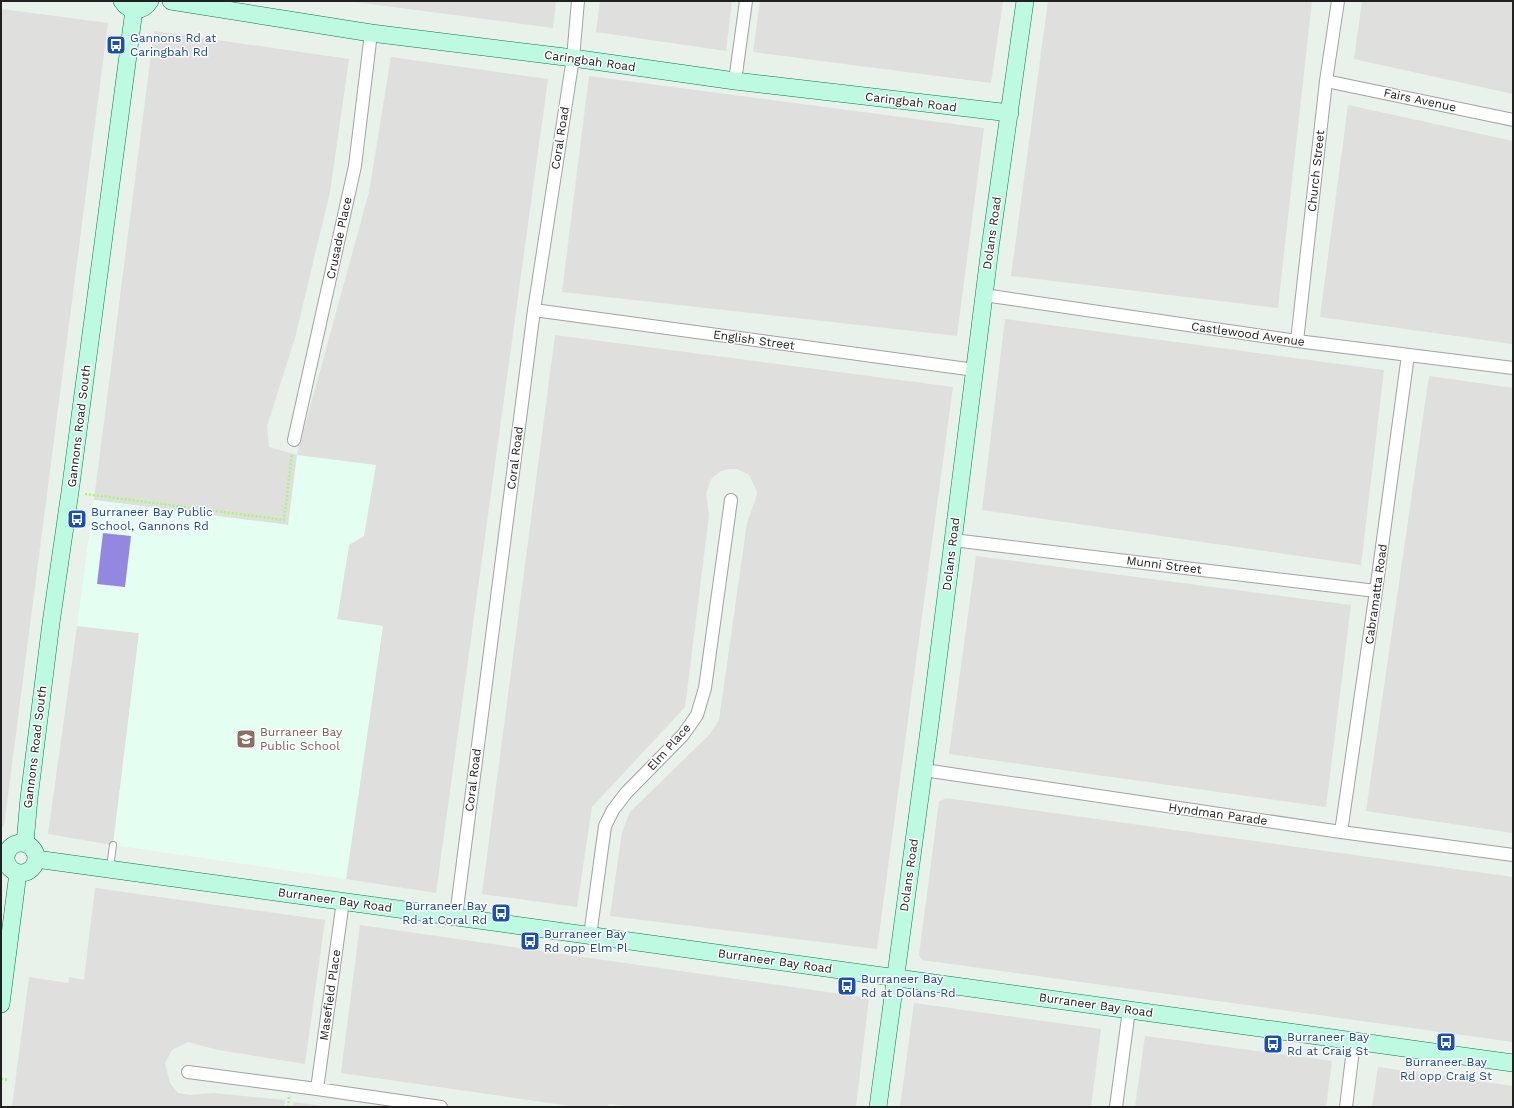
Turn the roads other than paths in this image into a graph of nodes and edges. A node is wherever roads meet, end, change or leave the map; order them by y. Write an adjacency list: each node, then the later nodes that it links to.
1 (150, 1): 7 (street)
2 (171, 1): 8 (street, Caringbah Road)
3 (578, 1): 9 (street, Coral Road)
4 (746, 1): 10 (street)
5 (1025, 1): 12 (street, Dolans Road)
6 (1338, 1): 11 (street, Church Street)
7 (128, 5): 26 (street, Gannons Road South)
8 (371, 33): 9 (street, Caringbah Road); 20 (street, Crusade Place)
9 (572, 58): 10 (street, Caringbah Road); 15 (street, Coral Road)
10 (734, 81): 12 (street, Caringbah Road)
11 (1326, 81): 13 (street, Fairs Avenue); 16 (street, Church Street)
12 (1010, 113): 14 (street, Dolans Road)
13 (1513, 120)
14 (984, 295): 16 (street, Castlewood Avenue); 19 (street, Dolans Road)
15 (534, 310): 19 (street, English Street); 34 (street, Coral Road)
16 (1297, 341): 17 (street, Castlewood Avenue)
17 (1408, 355): 18 (street, Castlewood Avenue); 23 (street, Cabramatta Road)
18 (1513, 368)
19 (975, 370): 22 (street, Dolans Road)
20 (294, 440)
21 (731, 500): 35 (street, Elm Place)
22 (953, 540): 23 (street, Munni Street); 24 (street, Dolans Road)
23 (1376, 591): 25 (street, Cabramatta Road)
24 (924, 770): 25 (street, Hyndman Parade); 36 (street, Dolans Road)
25 (1341, 832): 29 (street, Hyndman Parade)
26 (25, 843): 28 (street); 30 (street)
27 (113, 845): 31 (lane)
28 (3, 855): 32 (street)
29 (1513, 855)
30 (36, 859): 31 (street, Burraneer Bay Road); 32 (street)
31 (110, 869): 33 (street, Burraneer Bay Road)
32 (18, 873): 37 (street)
33 (343, 900): 34 (street, Burraneer Bay Road); 42 (street, Masefield Place)
34 (456, 916): 35 (street, Burraneer Bay Road)
35 (590, 936): 36 (street, Burraneer Bay Road)
36 (895, 978): 38 (street, Burraneer Bay Road); 44 (street, Dolans Road)
37 (1, 1004)
38 (1129, 1010): 39 (street, Burraneer Bay Road); 45 (street)
39 (1354, 1041): 40 (street, Burraneer Bay Road); 46 (street)
40 (1513, 1063)
41 (188, 1072): 42 (street)
42 (317, 1089): 43 (street)
43 (441, 1107)
44 (878, 1107)
45 (1116, 1107)
46 (1346, 1107)

